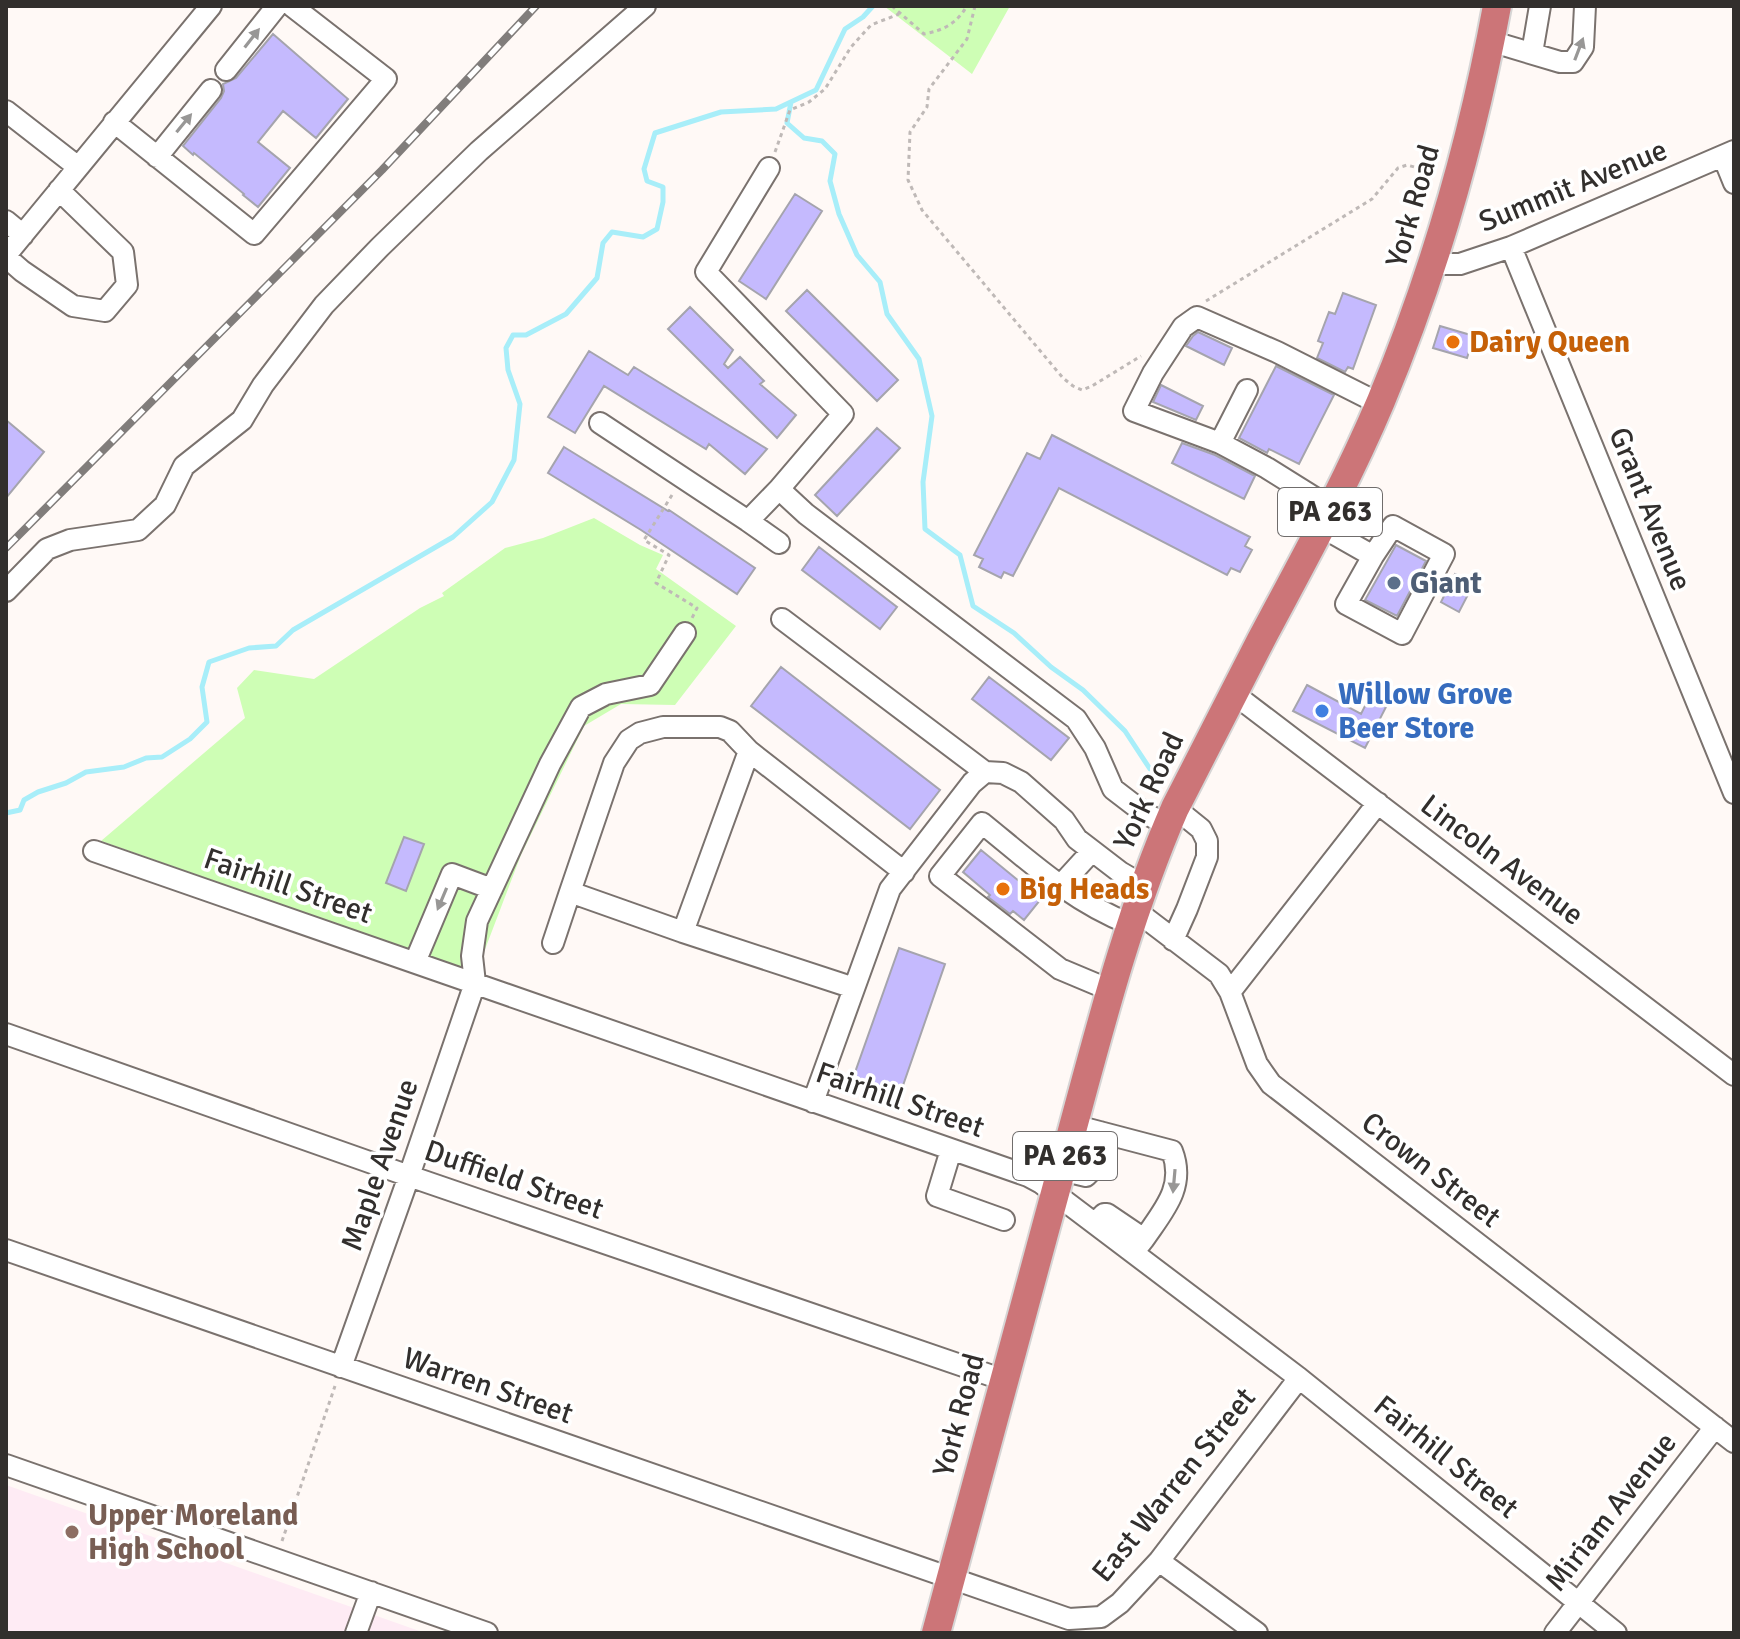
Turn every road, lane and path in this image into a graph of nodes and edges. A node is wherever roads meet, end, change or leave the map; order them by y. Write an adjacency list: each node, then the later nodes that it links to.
1 (211, 6): 17 (street)
2 (277, 6): 14 (street, one-way to 2)
3 (292, 6): 19 (street)
4 (645, 6): 42 (street)
5 (892, 6): 11 (path)
6 (967, 6): 11 (path)
7 (975, 6): 31 (path)
8 (1497, 6): 12 (highway, York Road / PA 263)
9 (1540, 6): 13 (street)
10 (1585, 6): 13 (street, one-way to 10)
11 (899, 14): 21 (path)
12 (1490, 41): 13 (street); 29 (highway, York Road / PA 263)
13 (1532, 53)
14 (226, 70)
15 (211, 90): 19 (street, one-way to 15)
16 (6, 111): 20 (street)
17 (114, 122): 19 (street); 20 (street)
18 (1728, 154): 23 (street); 27 (street, Summit Avenue)
19 (157, 157)
20 (78, 167): 24 (street)
21 (769, 168): 37 (street)
22 (1433, 172): 30 (path)
23 (1734, 183)
24 (59, 190): 26 (street); 28 (street)
25 (6, 221): 26 (street)
26 (23, 235): 28 (street)
27 (1511, 247): 29 (street, Summit Avenue); 48 (street, Grant Avenue)
28 (6, 256)
29 (1433, 264): 33 (highway, York Road / PA 263)
30 (1204, 302)
31 (1150, 350)
32 (1247, 390): 35 (street)
33 (1380, 404): 35 (street); 38 (highway, York Road / PA 263)
34 (600, 423): 36 (street)
35 (1220, 443): 38 (street)
36 (683, 478): 39 (street); 44 (path)
37 (779, 489): 39 (street); 50 (street)
38 (1326, 518): 41 (street); 45 (highway, York Road / PA 263)
39 (748, 521): 40 (street)
40 (779, 543)
41 (1373, 556): 41 (street)
42 (6, 591)
43 (782, 619): 47 (street)
44 (685, 633): 55 (street)
45 (1234, 694): 49 (street, Lincoln Avenue); 50 (highway, York Road / PA 263)
46 (749, 751): 53 (street); 56 (street); 58 (street)
47 (985, 772): 52 (street); 53 (street)
48 (1734, 793)
49 (1378, 803): 65 (street); 67 (street, Lincoln Avenue)
50 (1171, 816): 57 (highway, York Road / PA 263); 59 (street)
51 (94, 851): 61 (street, Fairhill Street)
52 (1092, 851): 54 (street); 57 (street)
53 (904, 872): 63 (street)
54 (1060, 886): 57 (street); 64 (street)
55 (492, 889): 61 (street, one-way to 61); 62 (street)
56 (570, 892): 58 (street); 60 (street)
57 (1136, 906): 59 (street, Crown Street); 64 (highway, York Road / PA 263)
58 (683, 932): 63 (street)
59 (1173, 940): 65 (street, Crown Street)
60 (553, 943)
61 (415, 962): 62 (street, Fairhill Street)
62 (475, 983): 68 (street, Fairhill Street); 71 (street, Maple Avenue)
63 (854, 988): 68 (street)
64 (1110, 990): 69 (highway, York Road / PA 263)
65 (1230, 992): 79 (street, Crown Street)
66 (6, 1034): 71 (street, Duffield Street)
67 (1734, 1075)
68 (813, 1102): 70 (street, Fairhill Street)
69 (1086, 1129): 72 (highway, York Road / PA 263); 74 (street, one-way to 74)
70 (951, 1150): 72 (street, Fairhill Street); 73 (street)
71 (409, 1176): 76 (street, Maple Avenue); 78 (street, Duffield Street)
72 (1058, 1181): 74 (street, Fairhill Street); 78 (highway, York Road / PA 263)
73 (1004, 1220)
74 (1139, 1246): 77 (street, Fairhill Street)
75 (6, 1250): 76 (street, Warren Street)
76 (341, 1367): 82 (path); 84 (street, Warren Street)
77 (1299, 1378): 83 (street, East Warren Street); 86 (street, Fairhill Street)
78 (1004, 1380): 84 (highway, York Road / PA 263)
79 (1715, 1427): 80 (street, Crown Street); 86 (street, Miriam Avenue)
80 (1734, 1442)
81 (6, 1465): 82 (street)
82 (275, 1559): 85 (street)
83 (1159, 1561): 84 (street, East Warren Street); 90 (street)
84 (951, 1579): 89 (highway, York Road / PA 263)
85 (371, 1592): 87 (street); 88 (street)
86 (1578, 1603): 91 (street, Miriam Avenue); 92 (street, Fairhill Street)
87 (356, 1633)
88 (487, 1633)
89 (936, 1633)
90 (1257, 1633)
91 (1555, 1633)
92 (1616, 1633)

